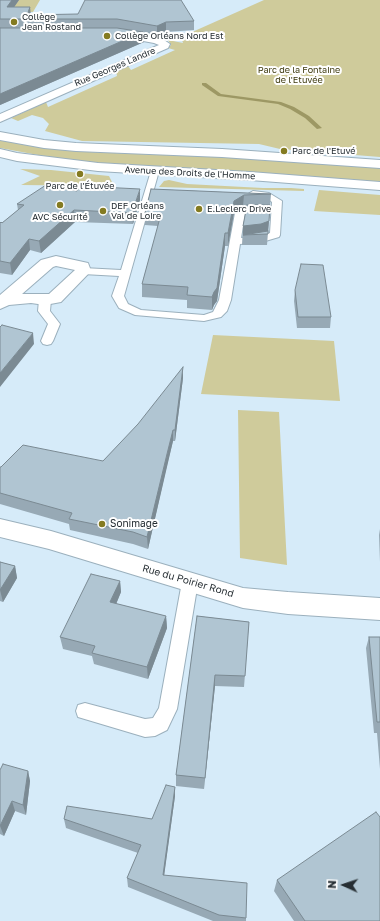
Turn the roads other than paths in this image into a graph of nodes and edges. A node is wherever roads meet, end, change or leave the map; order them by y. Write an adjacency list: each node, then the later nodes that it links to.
1 (105, 32): 2 (street, Rue Georges Landre)
2 (0, 118)
3 (0, 136): 5 (street, Avenue des Droits de l'Homme)
4 (0, 153): 6 (street, Avenue des Droits de l'Homme)
5 (380, 164)
6 (155, 171): 7 (street, Avenue des Droits de l'Homme); 8 (lane)
7 (380, 186)
8 (149, 192): 9 (lane); 14 (lane)
9 (163, 192)
10 (240, 194): 11 (lane)
11 (278, 212): 12 (lane); 12 (lane)
12 (235, 241): 14 (lane)
13 (84, 271): 14 (lane); 15 (street); 16 (street)
14 (125, 273)
15 (45, 300): 16 (street); 17 (lane)
16 (3, 302)
17 (47, 341)
18 (0, 528): 19 (street, Rue du Poirier Rond)
19 (190, 582): 20 (street, Rue du Poirier Rond); 21 (lane)
20 (380, 609)
21 (86, 710)

